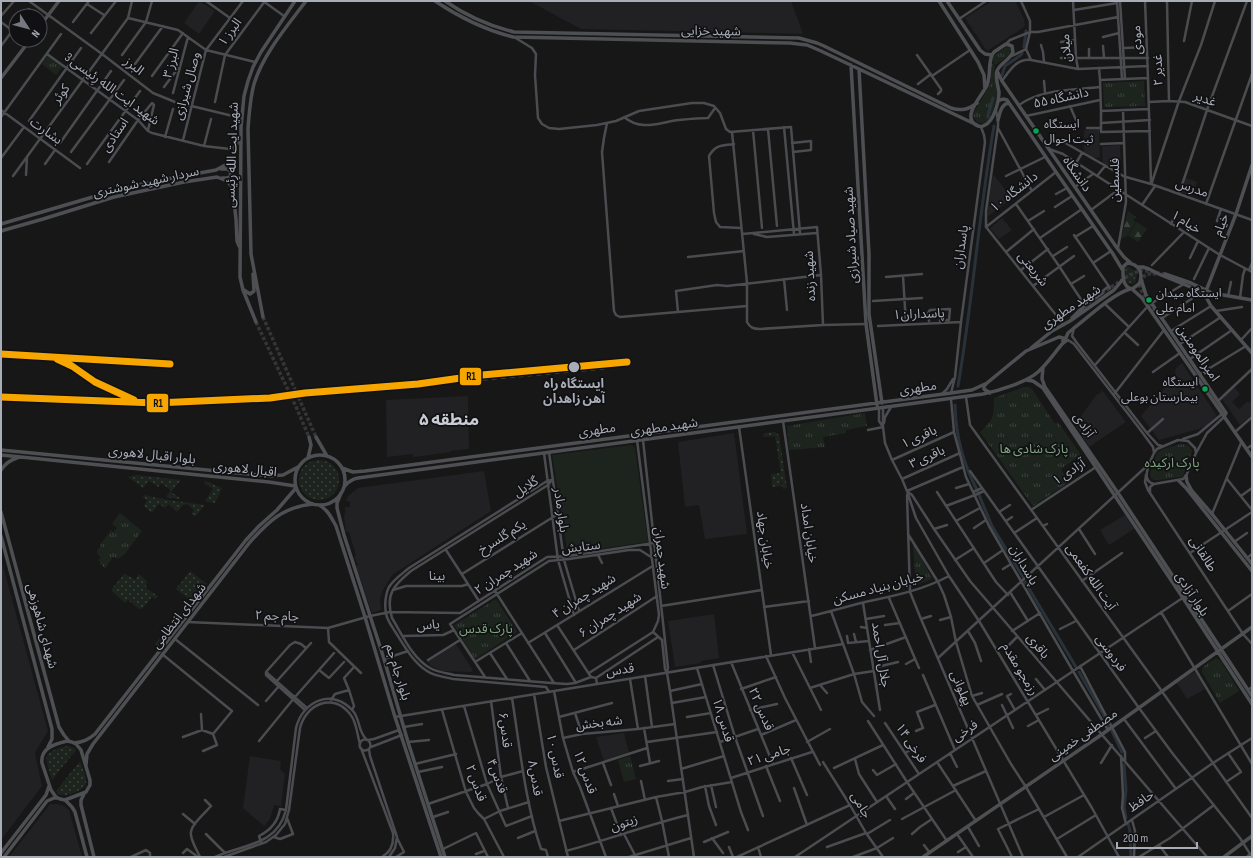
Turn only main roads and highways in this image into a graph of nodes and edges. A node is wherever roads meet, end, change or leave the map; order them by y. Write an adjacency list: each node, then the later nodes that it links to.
1 (59, 1): 8 (main road)
2 (295, 1): 23 (main road, شهید ایت الله رِئیسی)
3 (306, 1): 30 (main road, شهید ایت الله رِئیسی)
4 (435, 1): 11 (main road, شهید خزایی)
5 (444, 1): 13 (main road, شهید خزایی)
6 (939, 1): 17 (main road)
7 (948, 1): 10 (main road)
8 (48, 15)
9 (24, 48): 16 (main road)
10 (992, 55): 14 (main road); 17 (main road)
11 (851, 65): 12 (main road, شهید خزایی); 61 (main road, شهید صیاد شیرازی)
12 (859, 69): 15 (main road, شهید خزایی); 60 (main road, شهید صیاد شیرازی)
13 (873, 71): 15 (main road); 19 (main road, شهید خزایی)
14 (997, 71): 18 (main road); 31 (main road, دانشگاه)
15 (871, 75): 22 (main road, شهید خزایی)
16 (1, 78)
17 (985, 90): 19 (main road)
18 (998, 101): 20 (main road); 22 (main road)
19 (977, 103): 22 (main road)
20 (1009, 103): 21 (main road); 33 (main road, دانشگاه)
21 (998, 120)
22 (979, 126)
23 (241, 132): 25 (main road, سردار شهید شوشتری); 29 (main road, شهید ایت الله رِئیسی)
24 (1252, 165): 39 (main road, خیام)
25 (216, 170): 26 (main road); 27 (main road, سردار شهید شوشتری)
26 (217, 178): 28 (main road, سردار شهید شوشتری); 29 (main road, سردار شهید شوشتری)
27 (1, 224)
28 (1, 231)
29 (240, 249): 37 (main road, شهید ایت الله رِئیسی)
30 (251, 262): 37 (main road); 45 (main road, شهید ایت الله رِئیسی)
31 (1132, 264): 32 (main road); 33 (main road)
32 (1137, 267): 36 (main road); 39 (main road)
33 (1122, 269): 35 (main road)
34 (1165, 274): 39 (main road)
35 (1124, 278): 38 (main road); 42 (main road, شهید مطهری)
36 (1141, 279): 38 (main road); 63 (main road, امیرالمومنین)
37 (242, 287): 47 (main road, شهید ایت الله رِئیسی)
38 (1131, 289): 43 (main road, شهید مطهری); 52 (main road)
39 (1206, 291): 41 (main road); 53 (main road)
40 (1102, 293): 46 (main road)
41 (1252, 300)
42 (1088, 309): 43 (main road); 46 (main road, شهید مطهری)
43 (1092, 314): 49 (main road, شهید مطهری)
44 (1157, 316): 52 (main road)
45 (263, 317)
46 (1070, 321): 48 (main road, شهید مطهری)
47 (256, 322)
48 (1064, 325): 49 (main road); 51 (main road, شهید مطهری)
49 (1068, 333): 50 (main road, شهید مطهری)
50 (1063, 343): 51 (main road); 54 (main road, شهید مطهری)
51 (1026, 351): 56 (main road)
52 (1179, 351): 63 (main road)
53 (1252, 353)
54 (1044, 366): 55 (main road, شهید مطهری); 86 (main road, آزادی)
55 (1025, 380): 58 (main road, شهید مطهری); 87 (main road, آزادی)
56 (987, 383): 57 (main road); 58 (main road)
57 (951, 393): 59 (main road); 60 (main road, مطهری)
58 (990, 393): 59 (main road, شهید مطهری)
59 (951, 399): 62 (main road, شهید مطهری)
60 (882, 402): 61 (main road, مطهری); 62 (main road, شهید صیاد شیرازی)
61 (876, 403): 62 (main road); 64 (main road, مطهری)
62 (881, 408): 65 (main road, شهید مطهری)
63 (1223, 415): 75 (main road)
64 (784, 416): 65 (main road); 68 (main road, مطهری)
65 (784, 421): 70 (main road, شهید مطهری)
66 (309, 437): 76 (main road)
67 (316, 437): 73 (main road)
68 (546, 447): 70 (main road); 71 (main road); 78 (main road, مطهری)
69 (1, 450): 77 (main road, بلوار اقبال لاهوری)
70 (549, 452): 71 (main road, شهید مطهری)
71 (544, 453): 83 (main road, شهید مطهری)
72 (1, 455): 74 (main road, اقبال لاهوری)
73 (327, 456): 76 (main road); 78 (main road)
74 (19, 457): 79 (main road); 82 (main road, اقبال لاهوری)
75 (1252, 457)
76 (308, 458): 77 (main road)
77 (298, 467): 82 (main road)
78 (342, 468): 83 (main road)
79 (1, 470)
80 (1186, 476): 84 (main road)
81 (1179, 480): 84 (main road)
82 (296, 487): 88 (main road); 93 (main road, شهدای انتظامی)
83 (344, 487): 85 (main road)
84 (1188, 487): 91 (main road); 91 (main road)
85 (341, 493): 89 (main road); 108 (main road, بلوار جام جم)
86 (1118, 493): 96 (main road, بلوار آزادی)
87 (1115, 496): 96 (main road, بلوار آزادی)
88 (313, 504): 89 (main road); 93 (main road, شهدای انتظامی)
89 (319, 505): 109 (main road, بلوار جام جم)
90 (1, 512): 103 (main road, شهدای شاهوزهی)
91 (1223, 532): 94 (main road); 95 (main road)
92 (1, 536): 105 (main road, شهدای شاهوزهی)
93 (239, 552): 98 (main road, شهدای انتظامی); 98 (main road, شهدای انتظامی)
94 (1252, 564)
95 (1252, 571)
96 (1184, 596): 99 (main road, بلوار آزادی)
97 (1252, 627): 99 (main road, مصطفی خمینی)
98 (173, 637): 100 (main road, شهدای انتظامی); 100 (main road, شهدای انتظامی)
99 (1220, 650): 101 (main road, بلوار آزادی); 102 (main road, بلوار آزادی); 120 (main road, مصطفی خمینی)
100 (129, 694): 104 (main road, شهدای انتظامی); 106 (main road, شهدای انتظامی)
101 (1252, 696)
102 (1252, 704)
103 (69, 741): 104 (main road); 105 (main road)
104 (74, 743): 106 (main road)
105 (48, 748): 107 (main road)
106 (86, 765): 110 (main road)
107 (49, 785): 111 (main road); 114 (main road)
108 (423, 787): 109 (main road); 119 (main road, بلوار جام جم)
109 (418, 788): 118 (main road, بلوار جام جم)
110 (84, 793): 112 (main road); 117 (main road)
111 (58, 798): 112 (main road); 115 (main road)
112 (65, 800): 116 (main road)
113 (1252, 836): 121 (main road)
114 (1, 853)
115 (4, 857)
116 (87, 857)
117 (94, 857)
118 (440, 857)
119 (445, 857)
120 (923, 857)
121 (1224, 857)

